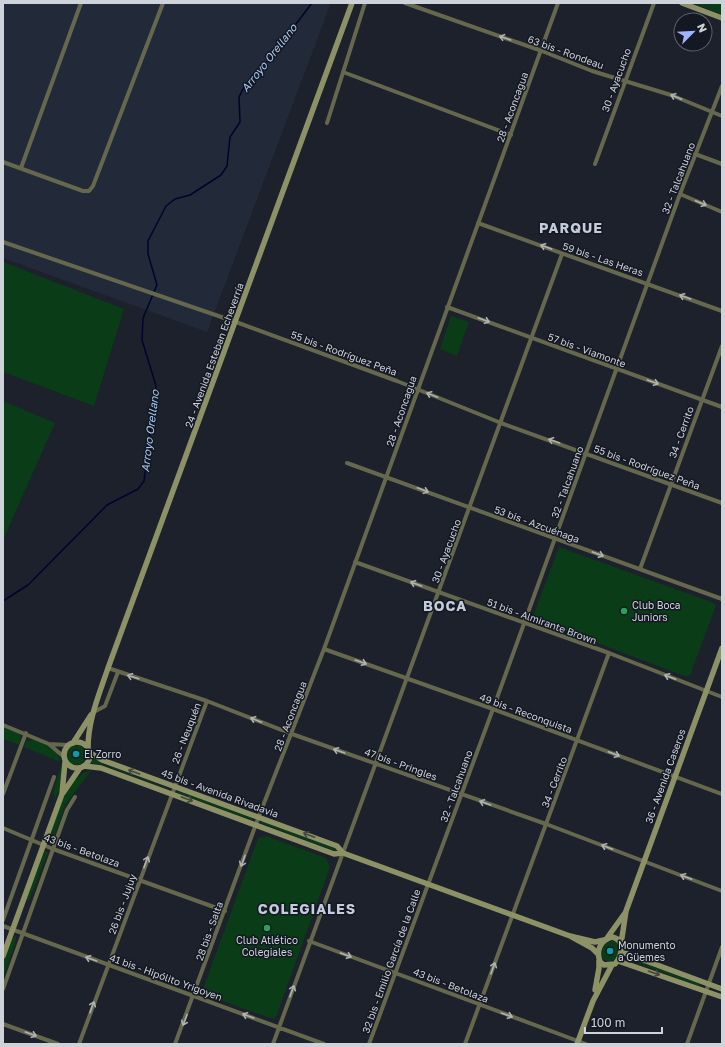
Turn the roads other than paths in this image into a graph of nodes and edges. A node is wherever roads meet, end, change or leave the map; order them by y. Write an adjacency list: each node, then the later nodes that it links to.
1 (81, 3): 22 (street)
2 (163, 3): 22 (street)
3 (352, 3): 31 (main road, 24 - Avenida Esteban Echeverría)
4 (365, 3): 11 (street)
5 (405, 3): 10 (street, 63 bis - Rondeau, one-way to 5)
6 (558, 3): 10 (street, 28 - Aconcagua)
7 (654, 3): 12 (street, 30 - Ayacucho)
8 (682, 3): 9 (main road)
9 (722, 18)
10 (542, 51): 12 (street, 63 bis - Rondeau); 17 (street, 28 - Aconcagua)
11 (343, 72): 16 (street); 17 (street)
12 (624, 81): 14 (street, 63 bis - Rondeau, one-way to 12); 20 (street, 30 - Ayacucho)
13 (722, 86): 14 (street, 32 - Talcahuano)
14 (712, 112): 15 (street, 63 bis - Rondeau); 18 (street, 32 - Talcahuano)
15 (722, 116)
16 (327, 123)
17 (511, 135): 25 (street, 28 - Aconcagua)
18 (695, 154): 21 (street); 23 (street, 32 - Talcahuano)
19 (3, 162): 22 (street)
20 (595, 164)
21 (722, 164)
22 (21, 168)
23 (680, 194): 24 (street, one-way to 24); 28 (street, 32 - Talcahuano)
24 (722, 212)
25 (478, 222): 27 (street, 59 bis - Las Heras, one-way to 25); 29 (street, 28 - Aconcagua)
26 (3, 242): 31 (street, 55 bis - Rodríguez Peña)
27 (562, 254): 28 (street, 59 bis - Las Heras); 32 (street, 30 - Ayacucho)
28 (649, 283): 30 (street, 59 bis - Las Heras, one-way to 28); 34 (street, 32 - Talcahuano)
29 (447, 307): 32 (street, 57 bis - Viamonte, one-way to 32); 35 (street, 28 - Aconcagua)
30 (722, 311)
31 (236, 322): 35 (street, 55 bis - Rodríguez Peña); 54 (main road, 24 - Avenida Esteban Echeverría)
32 (531, 337): 34 (street, 57 bis - Viamonte); 38 (street, 30 - Ayacucho)
33 (722, 346): 36 (street, 34 - Cerrito)
34 (616, 369): 36 (street, 57 bis - Viamonte, one-way to 36); 39 (street, 32 - Talcahuano)
35 (417, 389): 38 (street, 55 bis - Rodríguez Peña, one-way to 35); 41 (street, 28 - Aconcagua)
36 (702, 400): 37 (street, 57 bis - Viamonte); 42 (street, 34 - Cerrito)
37 (722, 407)
38 (501, 423): 39 (street, 55 bis - Rodríguez Peña, one-way to 38); 44 (street, 30 - Ayacucho)
39 (586, 453): 42 (street, 55 bis - Rodríguez Peña); 45 (street, 32 - Talcahuano)
40 (347, 463): 41 (street, 53 bis - Azcuénaga)
41 (387, 476): 44 (street, 53 bis - Azcuénaga, one-way to 44); 46 (street, 28 - Aconcagua)
42 (671, 484): 43 (street, 55 bis - Rodríguez Peña); 47 (street, 34 - Cerrito)
43 (722, 503)
44 (470, 508): 45 (street, 53 bis - Azcuénaga); 48 (street, 30 - Ayacucho)
45 (555, 538): 47 (street, 53 bis - Azcuénaga, one-way to 47); 50 (street, 32 - Talcahuano)
46 (355, 562): 48 (street, 51 bis - Almirante Brown, one-way to 46); 52 (street, 28 - Aconcagua)
47 (640, 569): 49 (street, 53 bis - Azcuénaga)
48 (439, 592): 50 (street, 51 bis - Almirante Brown); 56 (street, 30 - Ayacucho)
49 (722, 599)
50 (524, 623): 53 (street, 51 bis - Almirante Brown); 60 (street, 32 - Talcahuano)
51 (722, 648): 57 (main road, 36 - Avenida Caseros)
52 (324, 649): 56 (street, 49 bis - Reconquista, one-way to 56); 64 (street, 28 - Aconcagua)
53 (609, 653): 57 (street, 51 bis - Almirante Brown, one-way to 53); 65 (street, 34 - Cerrito)
54 (108, 668): 55 (street, 47 bis - Pringles); 61 (main road, 24 - Avenida Esteban Echeverría)
55 (118, 672): 59 (street, 47 bis - Pringles, one-way to 55); 61 (street, 24 - Avenida Esteban Echeverría)
56 (408, 679): 60 (street, 49 bis - Reconquista); 70 (street, 30 - Ayacucho)
57 (706, 691): 58 (street, 51 bis - Almirante Brown); 72 (main road, 36 - Avenida Caseros)
58 (722, 697)
59 (207, 701): 64 (street, 47 bis - Pringles, one-way to 59); 74 (street, 26 - Neuquén)
60 (493, 709): 65 (street, 49 bis - Reconquista); 78 (street, 32 - Talcahuano)
61 (92, 713): 67 (main road, 24 - Avenida Esteban Echeverría); 68 (main road, 24 - Avenida Esteban Echeverría)
62 (3, 725): 63 (street)
63 (26, 733): 66 (street); 76 (street)
64 (292, 734): 70 (street, 47 bis - Pringles, one-way to 64); 81 (street, 28 - Aconcagua)
65 (578, 740): 72 (street, 49 bis - Reconquista, one-way to 72); 83 (street, 34 - Cerrito)
66 (49, 744): 67 (street); 69 (street)
67 (70, 744): 68 (main road); 69 (main road)
68 (89, 750): 71 (main road); 74 (main road, 45 bis - Avenida Rivadavia, one-way to 68)
69 (64, 759): 71 (main road); 77 (main road)
70 (376, 764): 78 (street, 47 bis - Pringles); 88 (street, 30 - Ayacucho)
71 (82, 767): 75 (main road, 45 bis - Avenida Rivadavia); 77 (main road)
72 (674, 776): 79 (street, 49 bis - Reconquista); 89 (main road, 36 - Avenida Caseros)
73 (54, 777): 85 (street)
74 (174, 786): 75 (street, 26 - Neuquén); 81 (main road, 45 bis - Avenida Rivadavia)
75 (172, 793): 82 (main road, 45 bis - Avenida Rivadavia, one-way to 82); 90 (street, 26 bis - Jujuy, one-way to 75)
76 (3, 794)
77 (62, 794): 86 (main road)
78 (461, 794): 83 (street, 47 bis - Pringles, one-way to 78); 91 (street, 32 - Talcahuano)
79 (722, 794)
80 (75, 797): 87 (street)
81 (259, 816): 82 (street, 28 - Aconcagua); 88 (main road, 45 bis - Avenida Rivadavia, one-way to 81)
82 (256, 824): 88 (main road, 45 bis - Avenida Rivadavia); 93 (street, 28 bis - Salta, one-way to 93)
83 (546, 824): 89 (street, 47 bis - Pringles, one-way to 83); 95 (street, 34 - Cerrito)
84 (3, 828): 85 (street, 43 bis - Betolaza)
85 (31, 839): 86 (street, 43 bis - Betolaza); 96 (street)
86 (44, 845): 87 (street, 43 bis - Betolaza); 98 (main road)
87 (53, 849): 90 (street, 43 bis - Betolaza); 99 (street)
88 (343, 853): 91 (main road, 45 bis - Avenida Rivadavia); 102 (street, 30 - Ayacucho)
89 (644, 861): 92 (street, 47 bis - Pringles, one-way to 89); 94 (main road, 36 - Avenida Caseros)
90 (140, 880): 93 (street, 43 bis - Betolaza); 110 (street, 26 bis - Jujuy)
91 (428, 884): 95 (main road, 45 bis - Avenida Rivadavia); 112 (street, 32 bis - Emilio García de la Calle)
92 (722, 891)
93 (225, 910): 117 (street, 28 bis - Salta)
94 (626, 911): 101 (main road, 36 - Avenida Caseros); 104 (main road, 36 - Avenida Caseros)
95 (512, 915): 100 (main road, 45 bis - Avenida Rivadavia); 120 (street, 34 - Cerrito, one-way to 95)
96 (3, 920)
97 (3, 926): 98 (street, 41 bis - Hipólito Yrigoyen)
98 (13, 929): 99 (street, 41 bis - Hipólito Yrigoyen); 103 (main road)
99 (22, 934): 110 (street, 41 bis - Hipólito Yrigoyen, one-way to 99); 114 (street)
100 (570, 936): 101 (main road, 45 bis - Avenida Rivadavia); 107 (main road, 45 bis - Avenida Rivadavia)
101 (605, 940): 104 (main road); 107 (main road)
102 (309, 941): 112 (street, 43 bis - Betolaza, one-way to 112); 122 (street, 30 - Ayacucho, one-way to 102)
103 (5, 944): 108 (main road)
104 (621, 944): 106 (main road)
105 (722, 947): 113 (street)
106 (622, 952): 109 (main road); 113 (main road)
107 (598, 955): 111 (main road); 119 (main road)
108 (3, 956)
109 (618, 961): 111 (main road); 116 (main road, one-way to 116)
110 (108, 964): 117 (street, 41 bis - Hipólito Yrigoyen); 125 (street, 26 bis - Jujuy, one-way to 110)
111 (612, 965): 119 (main road)
112 (396, 973): 120 (street, 43 bis - Betolaza); 129 (street, 32 bis - Emilio García de la Calle)
113 (708, 984): 115 (main road); 116 (street)
114 (3, 989)
115 (722, 989)
116 (706, 991): 118 (main road); 132 (street)
117 (194, 996): 122 (street, 41 bis - Hipólito Yrigoyen, one-way to 117); 126 (street, 28 bis - Salta, one-way to 126)
118 (722, 997)
119 (593, 1001): 123 (main road)
120 (479, 1005): 123 (street, 43 bis - Betolaza, one-way to 123); 130 (street, 34 - Cerrito)
121 (3, 1024): 124 (street, one-way to 124)
122 (278, 1027): 127 (street, 30 - Ayacucho); 128 (street, 41 bis - Hipólito Yrigoyen)
123 (577, 1042): 131 (street, 43 bis - Betolaza)
124 (58, 1044)
125 (79, 1044)
126 (175, 1044)
127 (272, 1044)
128 (324, 1044)
129 (369, 1044)
130 (465, 1044)
131 (586, 1044)
132 (687, 1044)

